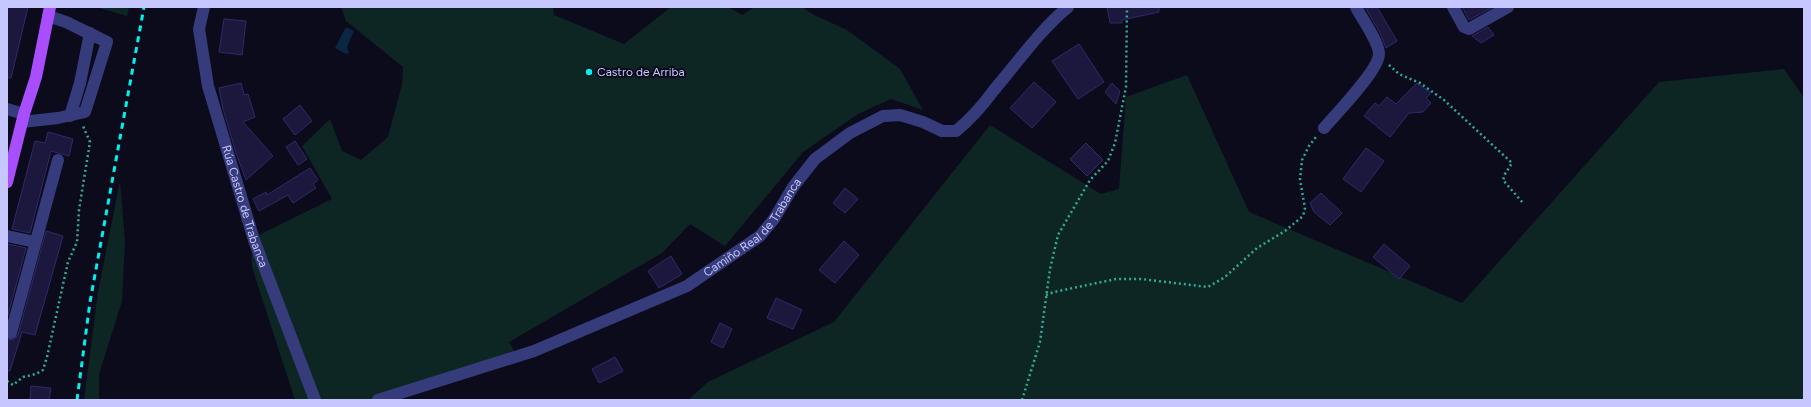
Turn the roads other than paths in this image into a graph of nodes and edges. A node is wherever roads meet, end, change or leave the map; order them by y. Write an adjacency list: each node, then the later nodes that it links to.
1 (204, 7): 17 (street, Rúa Castro de Trabanca)
2 (1068, 7): 18 (street, Camiño Real de Trabanca)
3 (1356, 7): 11 (street)
4 (1453, 7): 5 (street)
5 (1508, 7)
6 (49, 11): 7 (street); 10 (main road)
7 (90, 33): 9 (street); 9 (street)
8 (7, 109): 10 (street)
9 (70, 116): 10 (street)
10 (23, 118): 13 (main road)
11 (1324, 128)
12 (58, 160): 15 (street)
13 (7, 182)
14 (7, 236): 15 (street)
15 (35, 242): 16 (street)
16 (11, 333)
17 (315, 400)
18 (378, 400)

